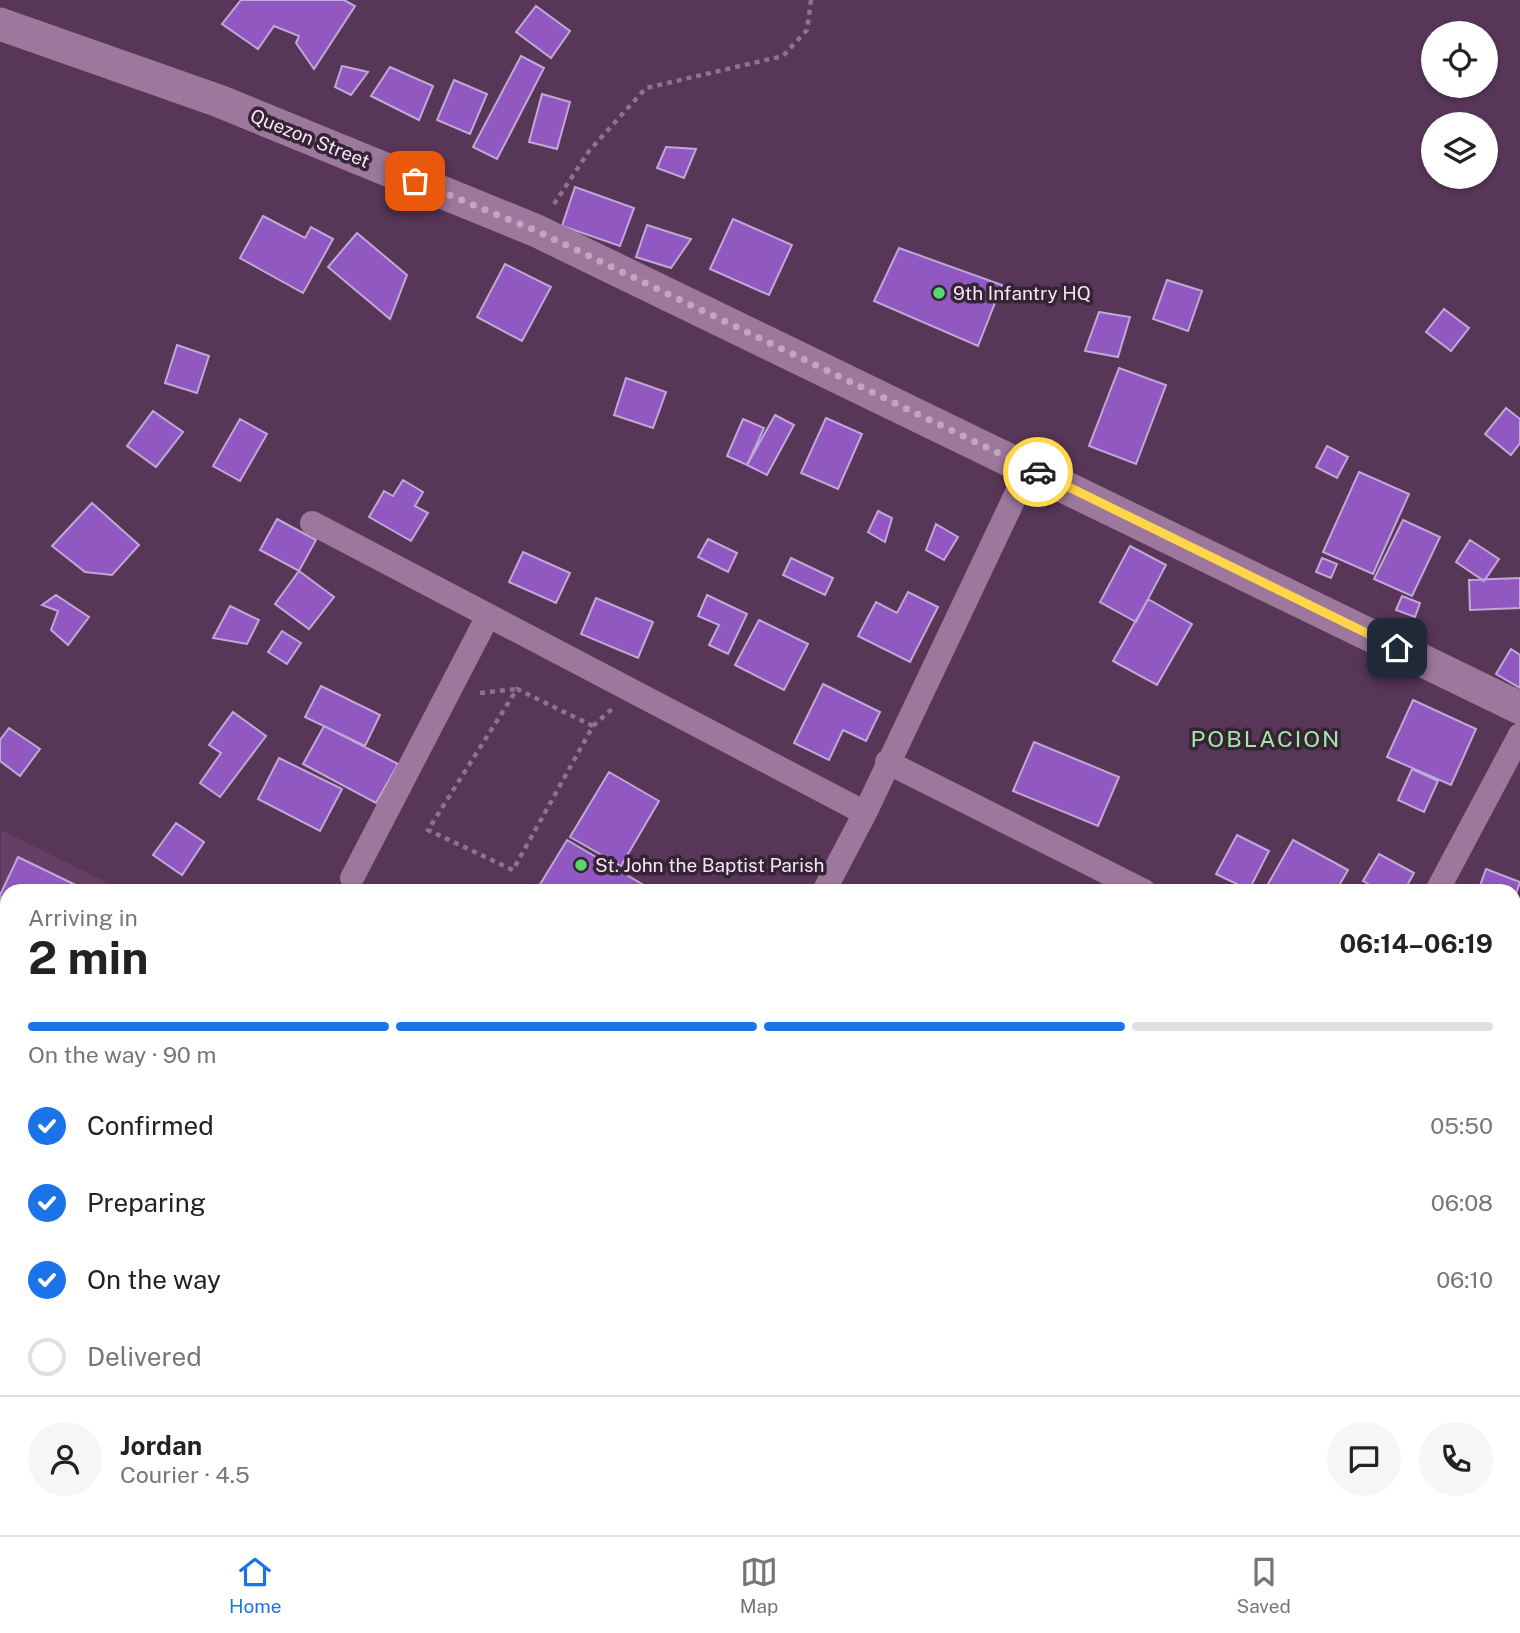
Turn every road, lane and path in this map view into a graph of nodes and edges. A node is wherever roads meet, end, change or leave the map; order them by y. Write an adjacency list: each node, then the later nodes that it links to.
1 (811, 0): 3 (path)
2 (0, 24): 3 (street, Quezon Street)
3 (537, 231): 4 (street, Quezon Street)
4 (1029, 467): 7 (street, Quezon Street); 10 (street)
5 (312, 523): 6 (street)
6 (488, 616): 11 (street); 12 (street)
7 (1520, 708)
8 (593, 726): 8 (path)
9 (1520, 735): 15 (street)
10 (887, 762): 11 (street); 14 (street)
11 (865, 813): 13 (street)
12 (352, 878)
13 (828, 884)
14 (1130, 884)
15 (1441, 884)

